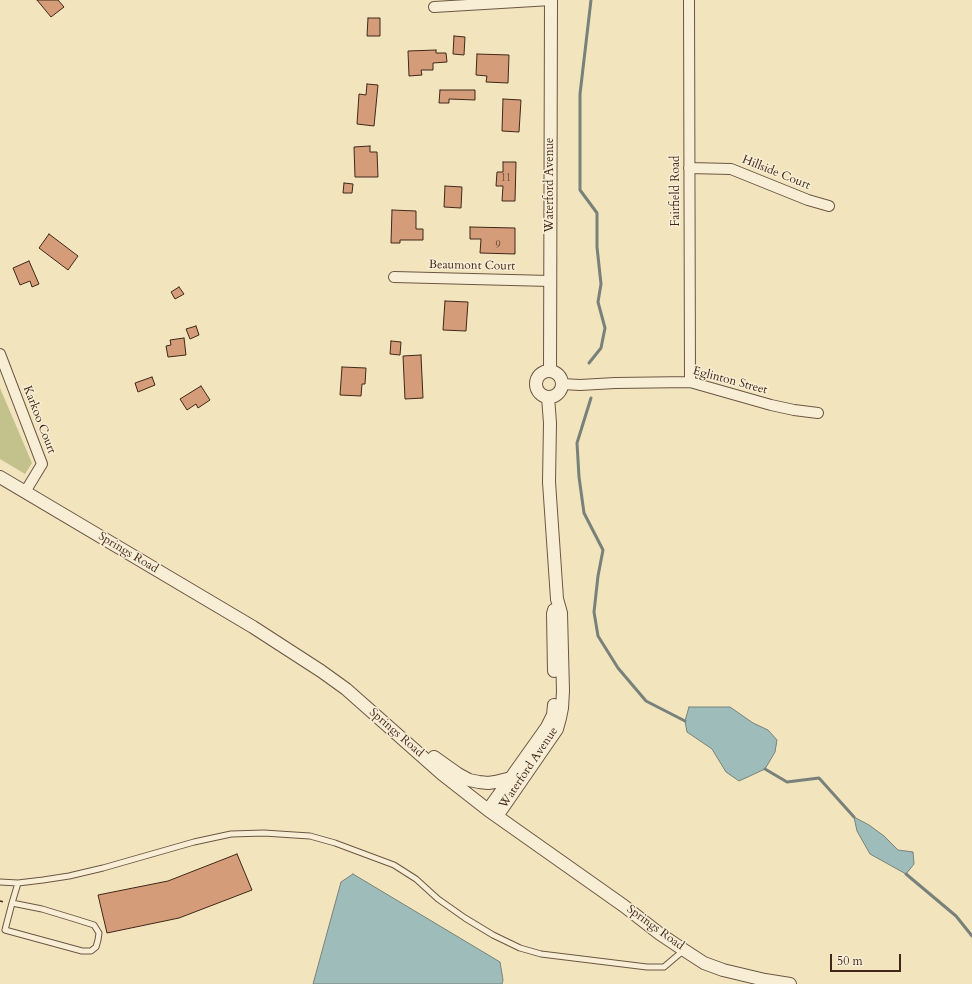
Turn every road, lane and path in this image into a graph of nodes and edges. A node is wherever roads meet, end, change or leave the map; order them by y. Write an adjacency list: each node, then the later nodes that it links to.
1 (551, 0): 3 (street); 7 (street, Waterford Avenue)
2 (688, 0): 4 (street, Fairfield Road)
3 (434, 6)
4 (689, 168): 5 (street, Hillside Court); 10 (street, Fairfield Road)
5 (829, 206)
6 (394, 277): 7 (street, Beaumont Court)
7 (550, 281): 9 (street, Waterford Avenue)
8 (0, 354): 15 (street, Karkoo Court)
9 (550, 370): 11 (street); 12 (street)
10 (690, 382): 11 (street, Eglinton Street); 13 (street, Eglinton Street)
11 (562, 384): 12 (street)
12 (548, 397): 16 (street, Waterford Avenue)
13 (818, 413)
14 (0, 477): 15 (street, Springs Road)
15 (26, 492): 17 (street, Springs Road)
16 (557, 599): 18 (street, Waterford Avenue); 19 (street, Waterford Avenue)
17 (323, 673): 18 (street); 19 (street, Springs Road)
18 (511, 778): 19 (street, Waterford Avenue)
19 (492, 813): 23 (street, Springs Road)
20 (0, 882): 21 (lane)
21 (18, 883): 22 (lane); 23 (lane)
22 (12, 903): 22 (lane)
23 (684, 950): 24 (street, Springs Road)
24 (790, 984)

